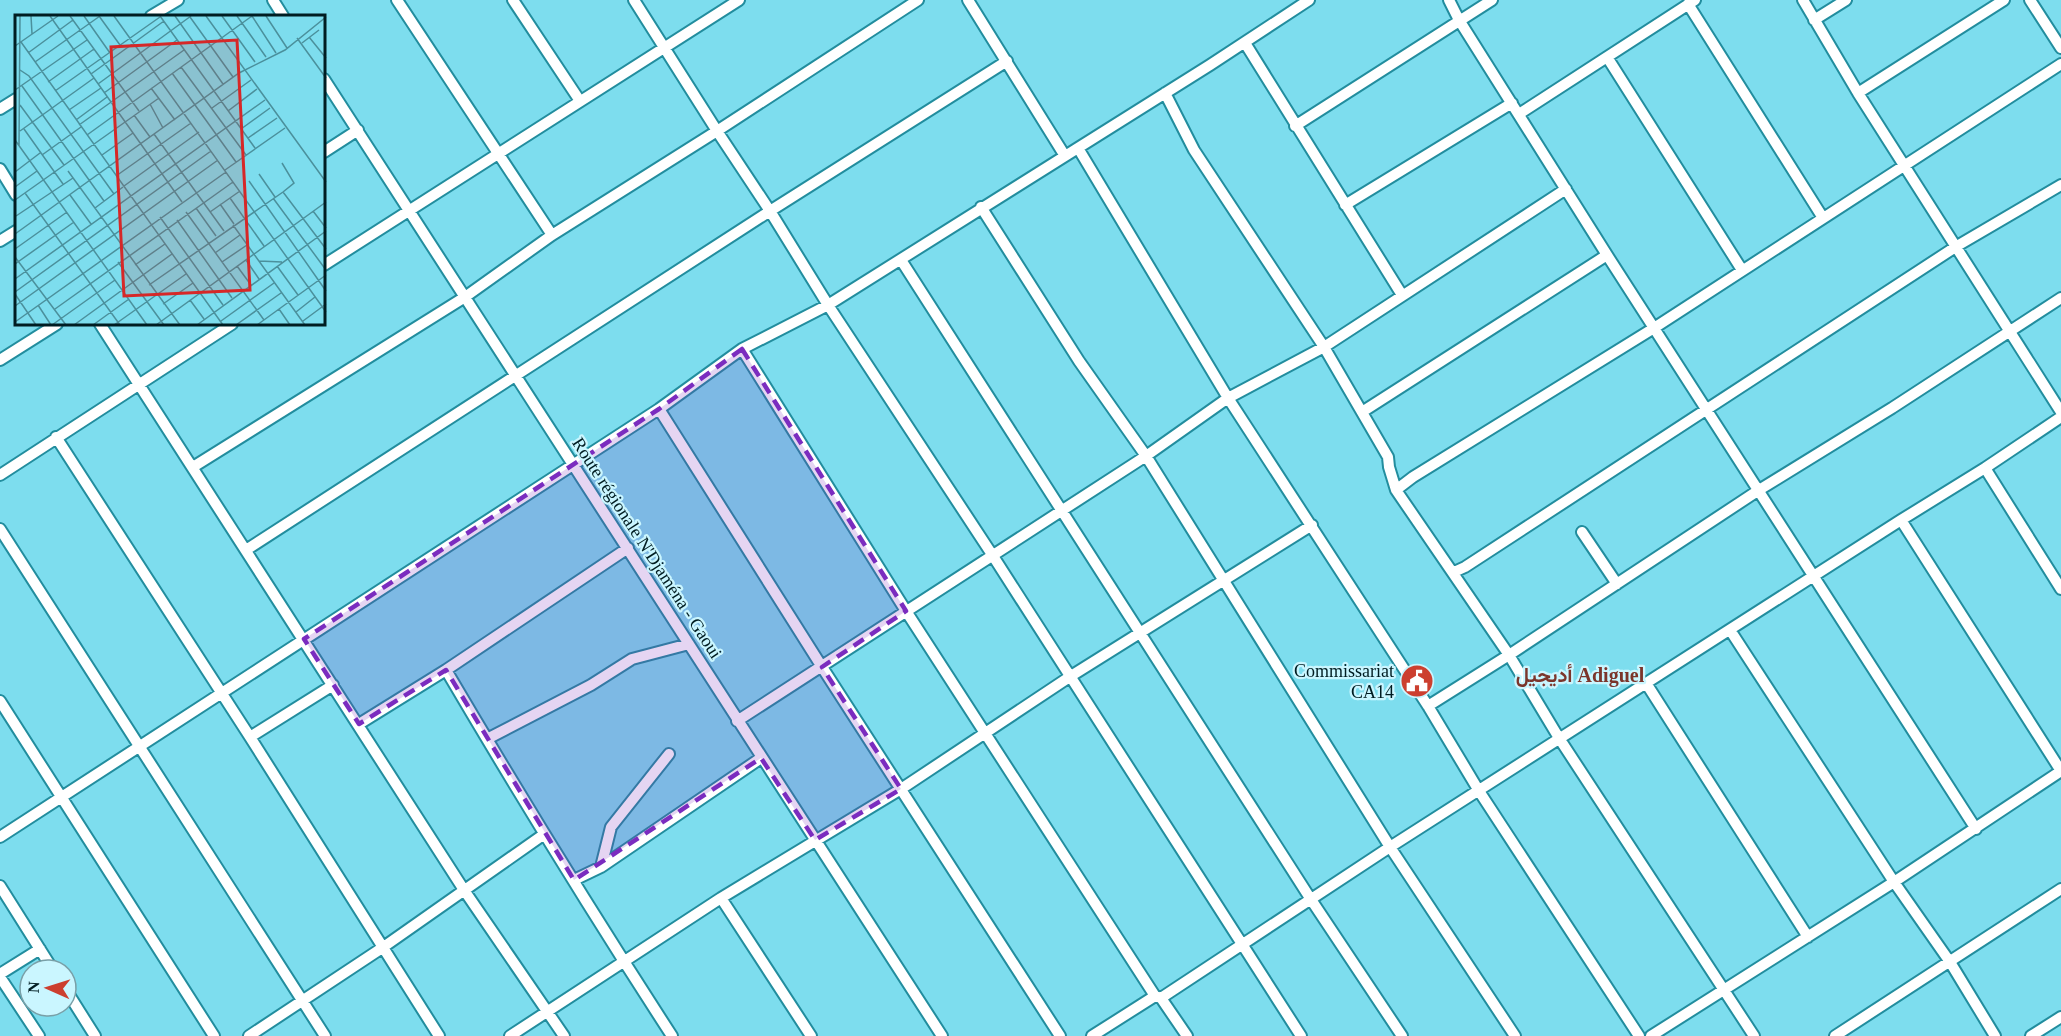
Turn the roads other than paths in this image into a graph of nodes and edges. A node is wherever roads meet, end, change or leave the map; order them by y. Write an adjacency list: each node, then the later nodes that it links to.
1 (178, 0): 17 (street)
2 (273, 0): 18 (street)
3 (397, 0): 40 (street)
4 (513, 0): 31 (street)
5 (634, 0): 22 (street)
6 (918, 0): 37 (street)
7 (968, 0): 25 (street)
8 (1309, 0): 21 (street)
9 (1449, 0): 19 (street)
10 (1492, 0): 19 (street)
11 (1803, 0): 20 (street)
12 (1846, 0): 20 (street)
13 (2004, 0): 29 (street)
14 (2031, 0): 23 (street)
15 (735, 1): 22 (street)
16 (1692, 2): 24 (street); 51 (street)
17 (153, 15)
18 (282, 15)
19 (1459, 20): 32 (street); 35 (street)
20 (1814, 20): 29 (street)
21 (1245, 43): 28 (street); 35 (street)
22 (663, 47): 31 (street); 37 (street)
23 (2061, 48)
24 (1607, 57): 34 (street); 59 (street)
25 (1007, 61): 41 (street); 50 (street)
26 (2061, 64): 42 (street)
27 (326, 82): 36 (street, Route régionale N'Djaména - Gaoui)
28 (1165, 93): 38 (street); 69 (street)
29 (1858, 93): 42 (street)
30 (15, 100): 33 (street)
31 (580, 101): 40 (street)
32 (1512, 103): 34 (street); 47 (street)
33 (0, 109)
34 (1519, 114): 45 (street)
35 (1295, 126): 47 (street)
36 (358, 130): 39 (street); 49 (street, Route régionale N'Djaména - Gaoui)
37 (717, 131): 50 (street); 53 (street)
38 (1078, 148): 41 (street); 74 (street)
39 (326, 151)
40 (497, 153): 49 (street); 53 (street)
41 (1065, 156): 48 (street)
42 (1906, 165): 51 (street); 55 (street)
43 (0, 169): 46 (street)
44 (2061, 185): 55 (street)
45 (1566, 189): 56 (street); 60 (street)
46 (15, 193)
47 (1345, 206): 60 (street)
48 (981, 207): 57 (street); 81 (street)
49 (409, 209): 58 (street); 61 (street, Route régionale N'Djaména - Gaoui)
50 (770, 211): 63 (street); 72 (street)
51 (1823, 218): 59 (street)
52 (15, 232): 54 (street)
53 (552, 235): 61 (street)
54 (0, 241)
55 (1958, 246): 68 (street); 76 (street)
56 (1607, 255): 67 (street); 77 (street)
57 (901, 260): 63 (street); 88 (street)
58 (326, 263)
59 (1742, 270): 67 (street)
60 (1402, 295): 69 (street)
61 (465, 297): 72 (street, Route régionale N'Djaména - Gaoui); 83 (street)
62 (2061, 298): 68 (street)
63 (828, 305): 70 (street); 95 (street)
64 (54, 326): 71 (street)
65 (101, 326): 73 (street)
66 (229, 326): 73 (street)
67 (1654, 328): 76 (street); 86 (street)
68 (2010, 331): 78 (street); 87 (street)
69 (1324, 347): 74 (street); 77 (street)
70 (742, 349): 75 (street); 101 (street)
71 (0, 360)
72 (516, 376): 82 (street, Route régionale N'Djaména - Gaoui); 94 (street)
73 (139, 384): 80 (street); 83 (street)
74 (1228, 398): 81 (street); 90 (street)
75 (659, 409): 82 (street); 107 (street)
76 (1708, 410): 87 (street); 96 (street)
77 (1362, 412): 86 (street)
78 (2061, 412)
79 (2061, 417): 84 (street)
80 (56, 437): 85 (street); 112 (street)
81 (1146, 456): 88 (street); 98 (street)
82 (573, 464): 93 (street, Route régionale N'Djaména - Gaoui); 104 (street)
83 (194, 467): 94 (street)
84 (1984, 468): 89 (street); 100 (street)
85 (0, 475)
86 (1396, 490): 96 (street)
87 (1759, 490): 97 (street); 99 (street)
88 (1061, 510): 95 (street); 103 (street)
89 (1900, 520): 97 (street); 127 (street)
90 (1312, 525): 98 (street); 114 (street)
91 (0, 529): 121 (street)
92 (1581, 532): 99 (street)
93 (628, 548): 105 (street, Route régionale N'Djaména - Gaoui); 108 (street)
94 (246, 550): 104 (street)
95 (993, 556): 101 (street); 109 (street)
96 (1454, 572): 106 (street)
97 (1813, 576): 102 (street); 127 (street)
98 (1223, 580): 103 (street); 131 (street)
99 (1617, 584): 106 (street)
100 (2061, 589)
101 (906, 611): 107 (street); 117 (street)
102 (1730, 630): 110 (street); 134 (street)
103 (1140, 633): 109 (street); 139 (street)
104 (304, 639): 111 (street); 112 (street)
105 (689, 644): 115 (street, Route régionale N'Djaména - Gaoui); 120 (street)
106 (1509, 655): 114 (street); 119 (street)
107 (822, 667): 115 (street); 124 (street)
108 (446, 670): 116 (street); 120 (street)
109 (1071, 676): 117 (street); 141 (street)
110 (1646, 683): 119 (street); 140 (street)
111 (333, 685): 116 (street); 118 (street)
112 (220, 693): 118 (street); 121 (street)
113 (0, 701): 126 (street)
114 (1428, 706): 125 (street)
115 (737, 721): 123 (street, Route régionale N'Djaména - Gaoui)
116 (359, 724): 137 (street)
117 (985, 733): 124 (street); 149 (street)
118 (250, 737): 142 (street)
119 (1559, 738): 125 (street); 148 (street)
120 (487, 739): 128 (street)
121 (140, 745): 126 (street); 150 (street)
122 (669, 754): 132 (street)
123 (761, 758): 130 (street, Route régionale N'Djaména - Gaoui); 132 (street)
124 (901, 789): 130 (street); 165 (street)
125 (1479, 792): 131 (street); 171 (street)
126 (61, 796): 129 (street); 156 (street)
127 (1976, 829): 134 (street)
128 (543, 835): 133 (street); 137 (street)
129 (0, 837)
130 (815, 840): 138 (street); 164 (street, Route régionale N'Djaména - Gaoui)
131 (1390, 847): 139 (street); 170 (street)
132 (601, 867): 133 (street)
133 (574, 880): 145 (street)
134 (1894, 882): 140 (street); 146 (street)
135 (0, 886): 143 (street)
136 (2061, 889): 146 (street)
137 (464, 890): 142 (street); 152 (street)
138 (722, 898): 145 (street); 163 (street)
139 (1310, 898): 141 (street); 169 (street)
140 (1808, 937): 148 (street)
141 (1241, 944): 149 (street); 168 (street)
142 (382, 948): 150 (street); 159 (street)
143 (40, 949): 144 (street); 147 (street)
144 (46, 958)
145 (624, 962): 152 (street); 162 (street)
146 (1950, 962): 174 (street); 175 (street)
147 (0, 975): 154 (street)
148 (1723, 991): 172 (street); 173 (street)
149 (1158, 997): 166 (street); 167 (street)
150 (304, 1000): 157 (street); 158 (street)
151 (78, 1009): 155 (street)
152 (549, 1012): 160 (street); 161 (street)
153 (2061, 1017): 176 (street)
154 (39, 1036)
155 (95, 1036)
156 (214, 1036)
157 (249, 1036)
158 (326, 1036)
159 (439, 1036)
160 (510, 1036)
161 (564, 1036)
162 (672, 1036)
163 (811, 1036)
164 (942, 1036)
165 (1060, 1036)
166 (1092, 1036)
167 (1187, 1036)
168 (1301, 1036)
169 (1402, 1036)
170 (1515, 1036)
171 (1639, 1036)
172 (1652, 1036)
173 (1754, 1036)
174 (1835, 1036)
175 (1995, 1036)
176 (2031, 1036)

